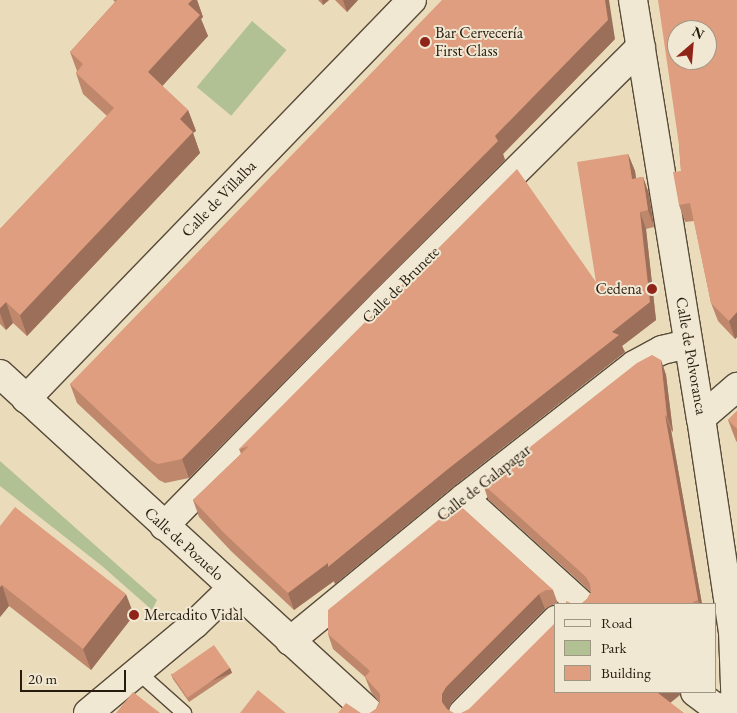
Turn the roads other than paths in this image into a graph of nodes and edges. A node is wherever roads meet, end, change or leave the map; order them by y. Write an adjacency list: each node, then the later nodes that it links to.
1 (412, 0): 7 (street, Calle de Villalba)
2 (633, 0): 3 (street, Calle de Polvoranca)
3 (641, 47): 4 (street, Calle de Polvoranca); 10 (street, Calle de Brunete)
4 (688, 344): 8 (street, Calle de Polvoranca); 9 (street, Calle de Galapagar)
5 (0, 374): 7 (street, Calle de Pozuelo)
6 (737, 388): 8 (street)
7 (26, 398): 10 (street, Calle de Pozuelo)
8 (702, 418): 17 (street, Calle de Polvoranca)
9 (464, 498): 12 (street); 14 (street, Calle de Galapagar)
10 (164, 526): 11 (street, Calle de Pozuelo)
11 (232, 588): 14 (street, Calle de Pozuelo); 15 (street)
12 (576, 603)
13 (554, 622): 21 (street)
14 (290, 641): 20 (street, Calle de Pozuelo)
15 (138, 672): 18 (street); 19 (lane)
16 (696, 693): 17 (street)
17 (737, 706): 22 (street, Calle de Polvoranca)
18 (88, 713)
19 (184, 713)
20 (370, 713)
21 (462, 713)
22 (736, 713)

